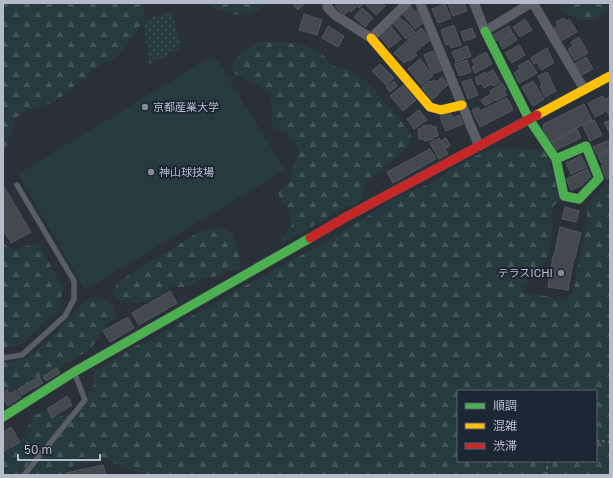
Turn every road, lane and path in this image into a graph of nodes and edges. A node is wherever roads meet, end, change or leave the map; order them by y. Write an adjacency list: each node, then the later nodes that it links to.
1 (328, 3): 7 (street)
2 (406, 3): 7 (street)
3 (420, 3): 10 (street)
4 (474, 3): 6 (street)
5 (532, 3): 6 (street); 9 (street)
6 (485, 31): 11 (street)
7 (372, 38): 10 (street)
8 (610, 76): 9 (street)
9 (584, 89): 11 (street)
10 (462, 105): 12 (street)
11 (530, 119): 12 (street); 13 (street)
12 (479, 146): 16 (street)
13 (556, 159): 13 (street)
14 (17, 185): 15 (lane)
15 (3, 358)
16 (74, 372): 17 (street); 21 (lane)
17 (3, 417)
18 (597, 440): 19 (path)
19 (610, 442)
20 (548, 462): 22 (path)
21 (24, 475)
22 (546, 475)

